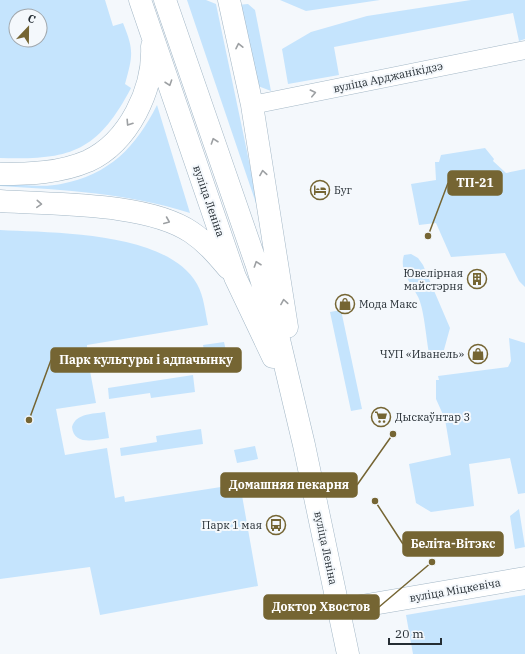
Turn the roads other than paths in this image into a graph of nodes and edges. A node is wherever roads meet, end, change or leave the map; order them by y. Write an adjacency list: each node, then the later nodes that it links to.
1 (140, 0): 4 (main road, вуліца Леніна)
2 (165, 0): 10 (main road, вуліца Леніна, one-way to 2)
3 (229, 0): 6 (main road, one-way to 3)
4 (152, 33): 7 (main road, one-way to 7); 9 (main road, вуліца Леніна, one-way to 9)
5 (525, 50): 6 (street, вуліца Арджанікідзэ, one-way to 5)
6 (252, 105): 10 (main road, one-way to 6)
7 (0, 174)
8 (0, 201): 9 (main road, one-way to 9)
9 (235, 277): 10 (main road, вуліца Леніна)
10 (292, 396): 12 (main road, вуліца Леніна)
11 (525, 578): 12 (main road, вуліца Міцкевіча)
12 (338, 610): 13 (main road, вуліца Леніна)
13 (348, 654)

